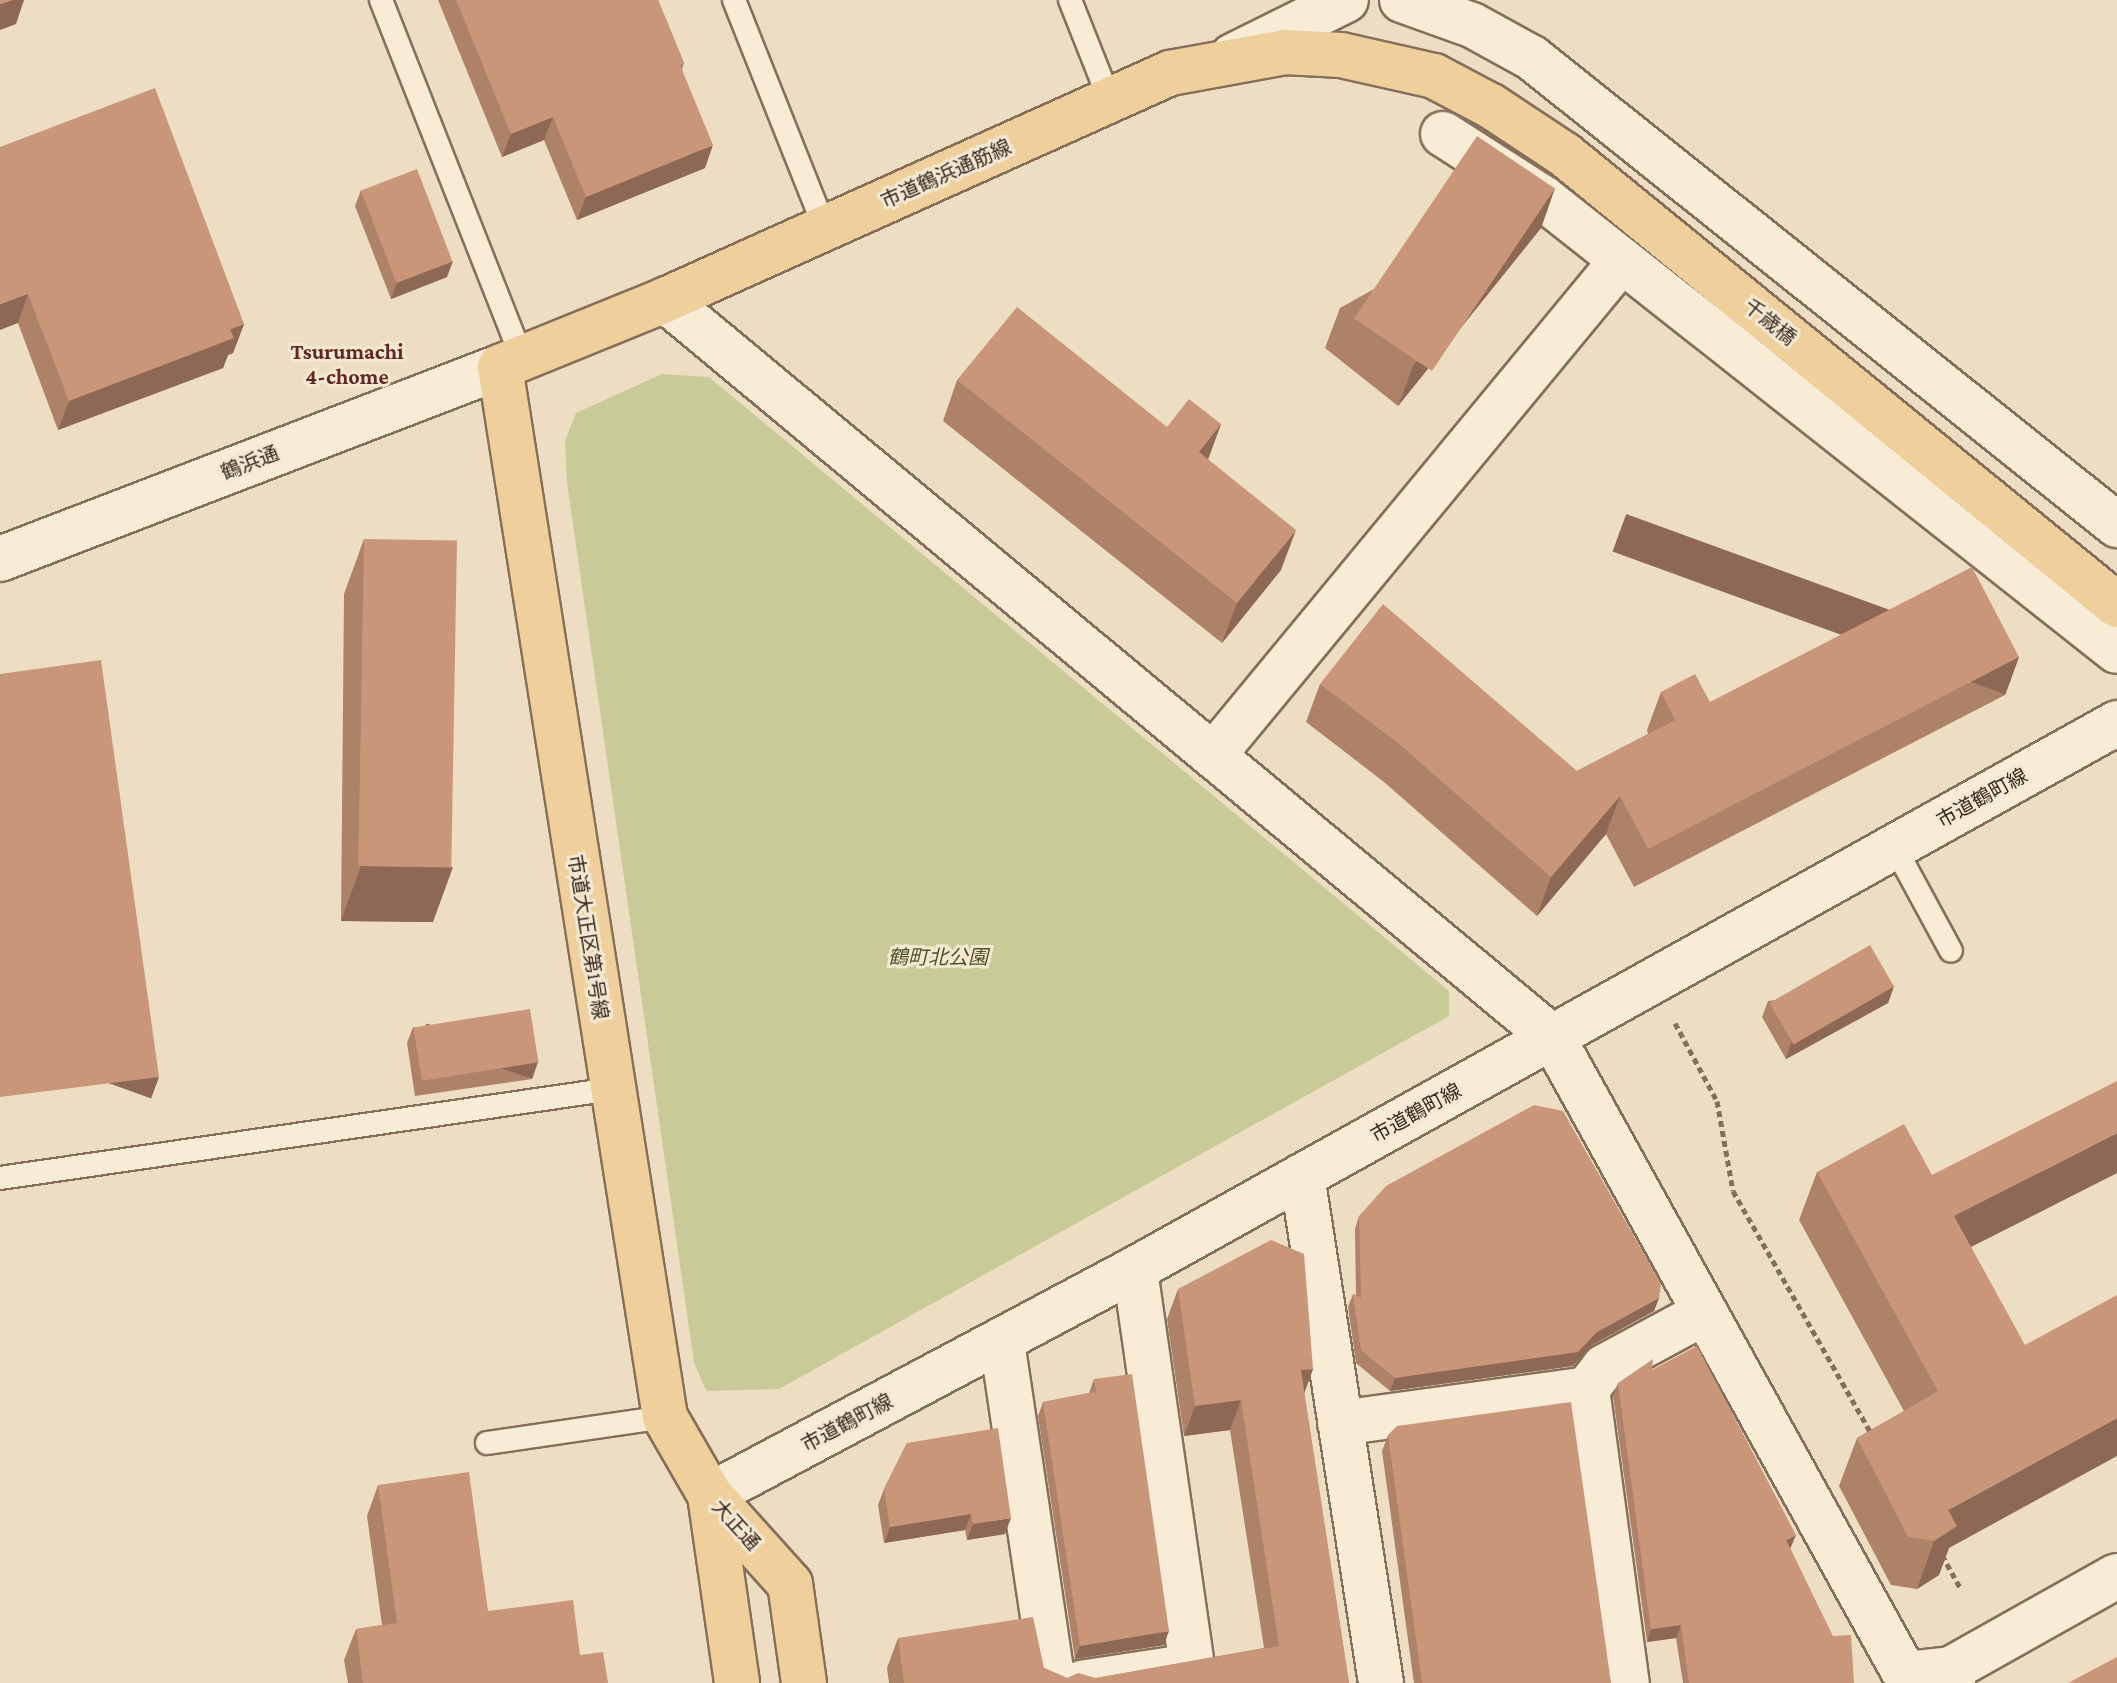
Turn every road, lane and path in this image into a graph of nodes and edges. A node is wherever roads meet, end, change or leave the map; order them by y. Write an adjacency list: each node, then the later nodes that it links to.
1 (381, 0): 13 (lane)
2 (734, 0): 10 (lane)
3 (1070, 0): 8 (lane)
4 (1346, 0): 6 (street)
5 (1402, 0): 14 (street)
6 (1227, 59): 7 (main road, 市道鶴浜通筋線); 8 (main road, 市道鶴浜通筋線)
7 (1406, 66): 16 (main road, 千歳橋)
8 (1110, 101): 10 (main road, 市道鶴浜通筋線)
9 (1443, 134): 11 (street)
10 (825, 229): 12 (main road, 市道鶴浜通筋線)
11 (1622, 260): 17 (street); 19 (street)
12 (665, 300): 13 (main road, 市道鶴浜通筋線); 19 (street)
13 (511, 362): 15 (street, 鶴浜通); 24 (main road, 市道大正区第1号線)
14 (2117, 525)
15 (0, 559)
16 (2117, 605)
17 (2117, 651)
18 (2117, 723): 20 (street, 市道鶴町線)
19 (1215, 753): 23 (street)
20 (1894, 846): 21 (lane); 22 (street, 市道鶴町線)
21 (1951, 951)
22 (1652, 980): 23 (street, 市道鶴町線); 33 (path)
23 (1553, 1038): 25 (street, 市道鶴町線); 28 (street)
24 (612, 1089): 26 (lane); 31 (main road, 市道大正区第1号線)
25 (1302, 1176): 27 (street, 市道鶴町線); 32 (street)
26 (0, 1178)
27 (1135, 1269): 29 (street, 市道鶴町線); 43 (street)
28 (1702, 1314): 30 (street); 39 (street)
29 (1002, 1342): 35 (street, 市道鶴町線); 42 (street)
30 (1587, 1389): 32 (street); 45 (street)
31 (665, 1417): 34 (lane); 35 (main road, 市道大正区第1号線)
32 (1340, 1423): 44 (street)
33 (1874, 1438)
34 (487, 1443)
35 (710, 1495): 40 (main road, 大正通); 41 (main road, 大正通)
36 (1937, 1547): 38 (path)
37 (2117, 1576): 39 (street)
38 (1960, 1588)
39 (1952, 1676)
40 (737, 1683)
41 (804, 1683)
42 (1053, 1683)
43 (1081, 1683)
44 (1381, 1683)
45 (1627, 1683)

